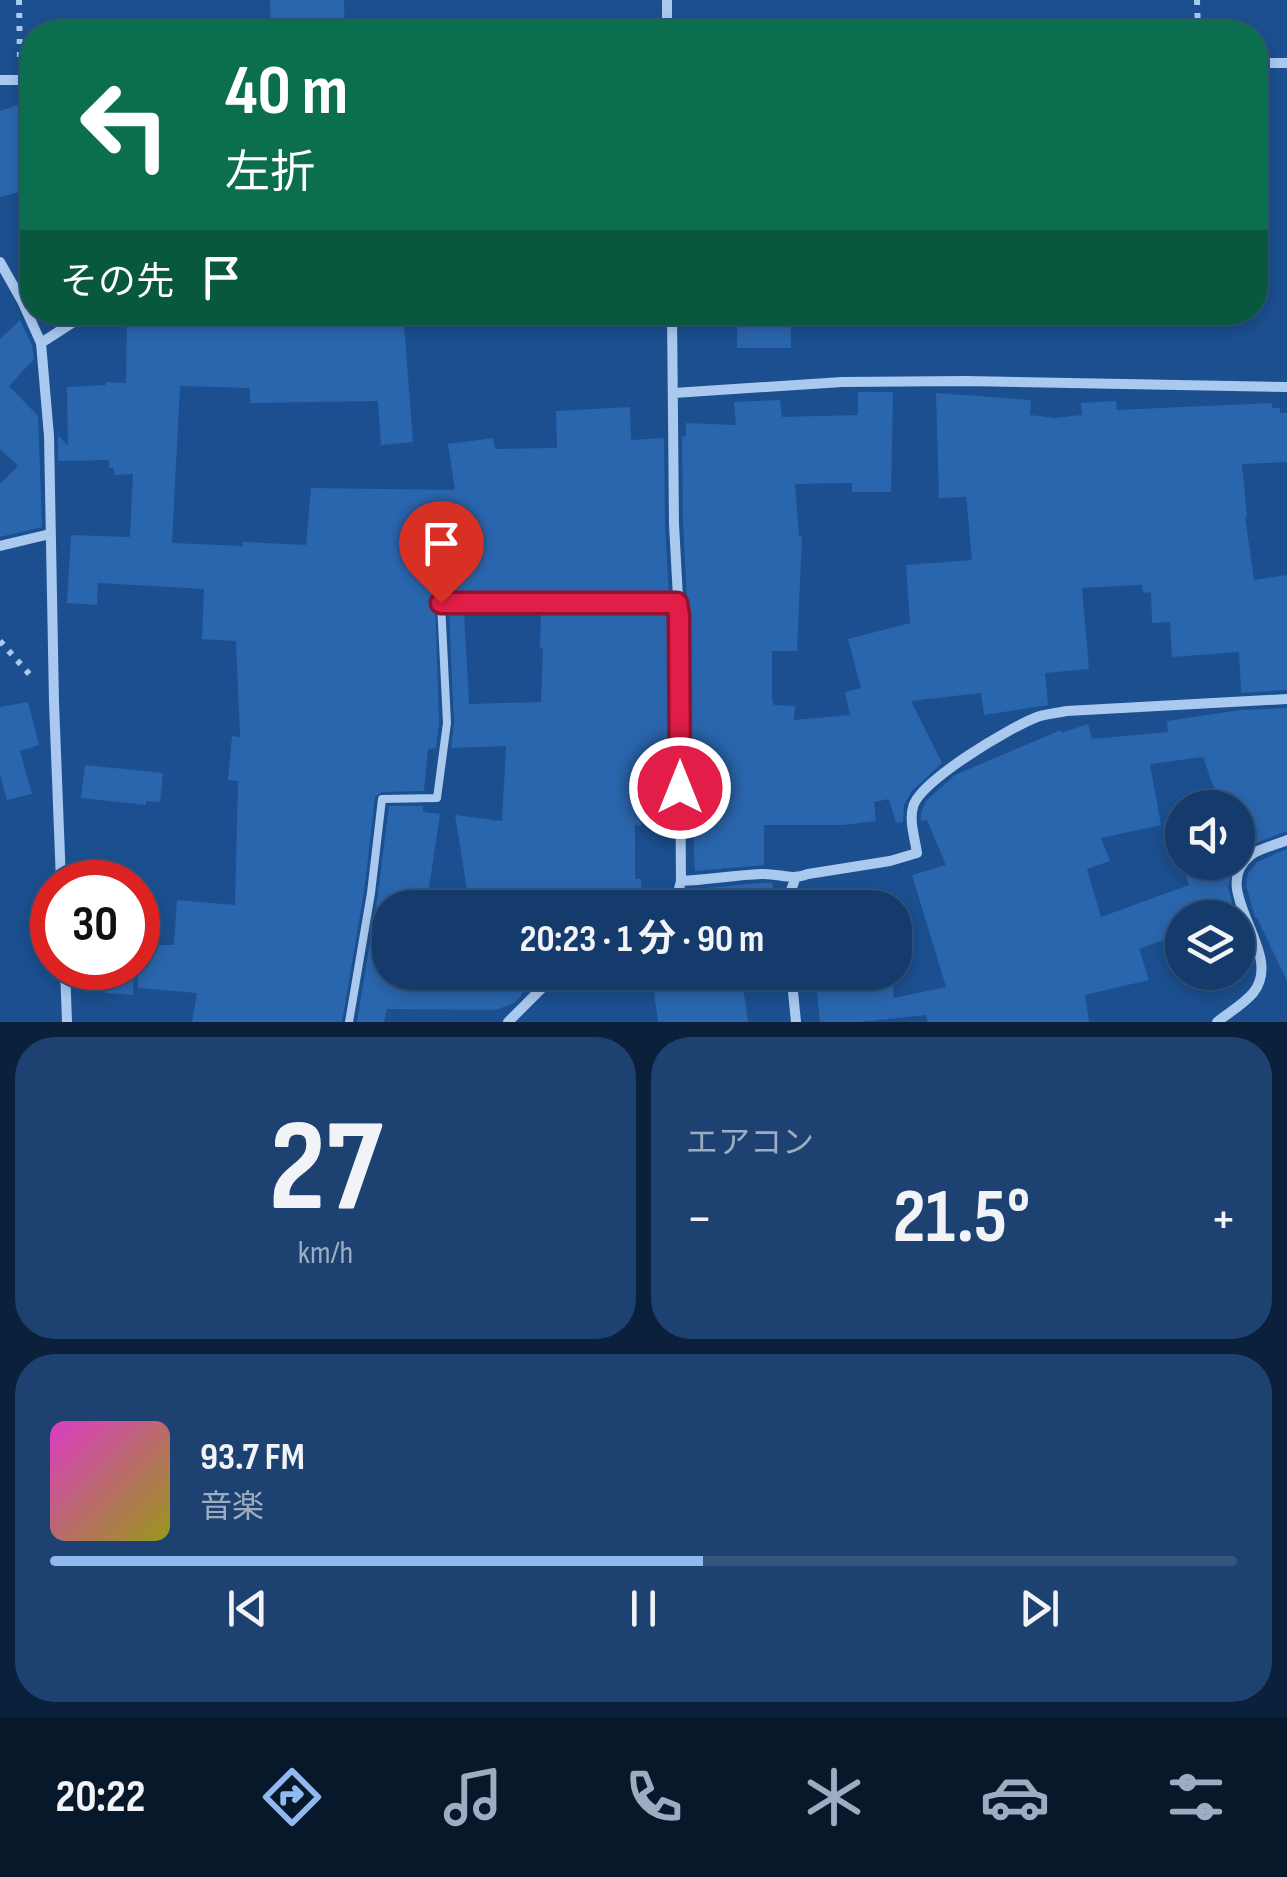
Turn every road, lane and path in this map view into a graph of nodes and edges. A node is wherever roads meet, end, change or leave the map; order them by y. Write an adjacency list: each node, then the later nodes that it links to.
1 (0, 262): 2 (street)
2 (20, 297)
3 (33, 325): 6 (street)
4 (70, 325): 6 (street)
5 (672, 325): 8 (street)
6 (42, 344): 9 (street)
7 (1287, 387): 8 (street)
8 (674, 392): 11 (street)
9 (50, 534): 10 (street); 14 (street)
10 (0, 546)
11 (677, 603): 18 (street); 25 (lane)
12 (0, 640): 14 (path)
13 (1287, 700): 17 (street)
14 (54, 702): 16 (street)
15 (1287, 840): 28 (street)
16 (60, 860)
17 (795, 879): 18 (street); 20 (street)
18 (681, 881): 19 (street)
19 (679, 890)
20 (791, 890)
21 (65, 990): 24 (street)
22 (540, 990): 26 (street)
23 (793, 990): 27 (street)
24 (67, 1022)
25 (350, 1022)
26 (508, 1022)
27 (796, 1022)
28 (1217, 1022)

